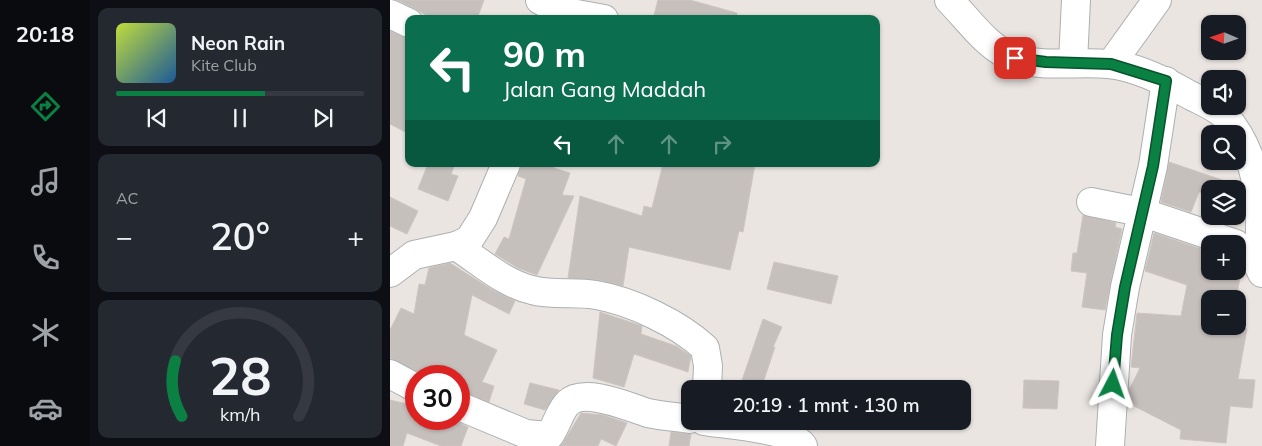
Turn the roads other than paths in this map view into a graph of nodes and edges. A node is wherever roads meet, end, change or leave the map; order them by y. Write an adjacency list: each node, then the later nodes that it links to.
1 (949, 0): 8 (street)
2 (1076, 0): 8 (street)
3 (1157, 0): 9 (street)
4 (556, 7): 6 (street)
5 (390, 14): 7 (street)
6 (588, 15)
7 (405, 21)
8 (1073, 62): 9 (street)
9 (1111, 64): 10 (street)
10 (1166, 81): 13 (street); 15 (street)
11 (505, 167): 14 (street)
12 (1091, 202): 13 (street)
13 (1141, 212): 15 (street); 24 (street)
14 (456, 246): 16 (street); 18 (street)
15 (1249, 254)
16 (390, 273)
17 (390, 374): 19 (street)
18 (707, 380)
19 (405, 382)
20 (470, 411): 21 (street)
21 (681, 418)
22 (759, 430): 23 (street)
23 (803, 446)
24 (1110, 446)

